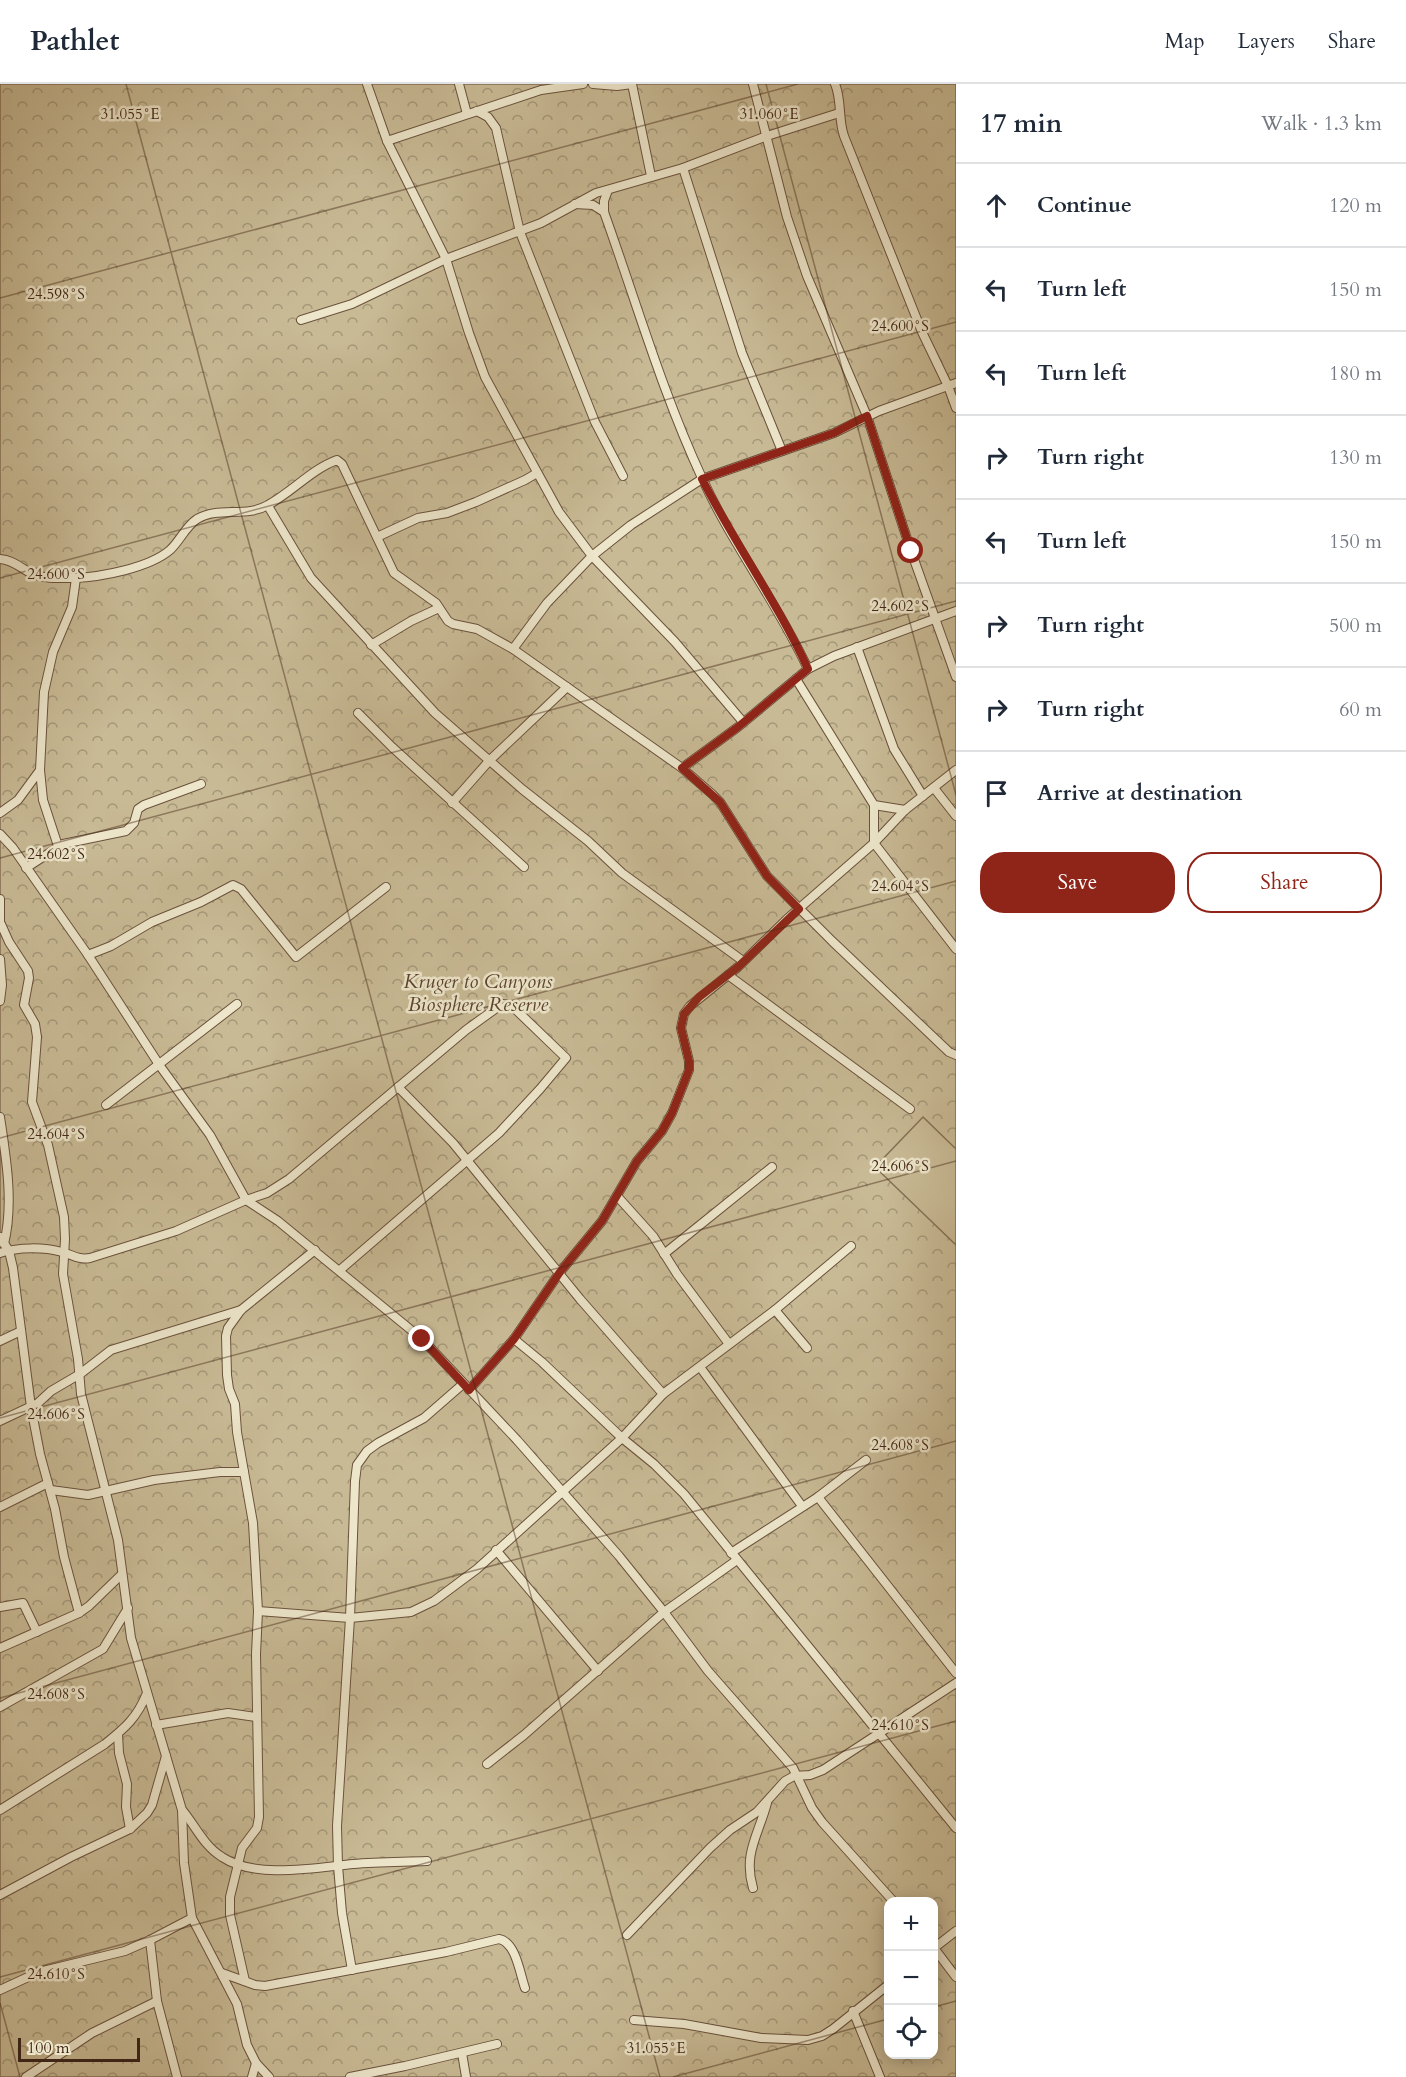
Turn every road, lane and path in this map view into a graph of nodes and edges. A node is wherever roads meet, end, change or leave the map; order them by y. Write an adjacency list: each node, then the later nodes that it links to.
1 (367, 84): 13 (street)
2 (459, 84): 11 (street)
3 (583, 84): 8 (street)
4 (593, 84): 5 (street)
5 (632, 84): 15 (street)
6 (753, 84): 12 (street)
7 (835, 84): 10 (street)
8 (540, 87): 9 (street)
9 (477, 111): 11 (street); 19 (street)
10 (839, 113): 12 (street); 22 (street)
11 (467, 114): 13 (street)
12 (767, 136): 14 (street); 24 (street)
13 (387, 141): 20 (street)
14 (682, 168): 15 (street); 25 (street)
15 (651, 176): 16 (street)
16 (608, 190): 17 (street); 18 (street)
17 (575, 204): 18 (street); 19 (street)
18 (604, 212): 28 (street)
19 (520, 232): 20 (street); 27 (street)
20 (446, 259): 21 (street); 26 (street)
21 (301, 320)
22 (952, 384): 23 (street); 24 (street)
23 (956, 408)
24 (867, 416): 25 (street); 36 (street)
25 (782, 451): 28 (street)
26 (537, 473): 30 (street); 31 (street)
27 (623, 476)
28 (702, 479): 31 (street); 40 (street)
29 (268, 506): 30 (street); 33 (street); 37 (street)
30 (377, 537): 34 (street)
31 (592, 556): 39 (street); 45 (street)
32 (0, 559): 33 (street)
33 (76, 578): 48 (street)
34 (440, 608): 37 (street); 39 (street)
35 (956, 611): 36 (street)
36 (935, 619): 38 (street); 41 (street)
37 (371, 645): 46 (street)
38 (857, 647): 40 (street); 52 (street)
39 (513, 649): 43 (street)
40 (808, 669): 42 (street)
41 (956, 677)
42 (796, 679): 45 (street); 54 (street)
43 (567, 687): 46 (street); 47 (street)
44 (358, 713): 53 (street)
45 (743, 722): 47 (street)
46 (489, 761): 53 (street); 70 (street)
47 (682, 768): 65 (street)
48 (40, 770): 56 (street); 60 (street)
49 (956, 770): 51 (street)
50 (201, 784): 60 (street)
51 (934, 788): 52 (street); 57 (street)
52 (923, 796): 55 (street)
53 (452, 803): 61 (street)
54 (874, 805): 55 (street); 59 (street)
55 (905, 810): 59 (street)
56 (0, 813)
57 (956, 816)
58 (0, 834): 62 (street)
59 (874, 843): 65 (street); 67 (street)
60 (58, 846): 62 (street)
61 (524, 867)
62 (26, 868): 68 (street)
63 (386, 887): 68 (street)
64 (0, 899): 66 (street)
65 (799, 909): 70 (street); 74 (street)
66 (1, 927): 87 (street)
67 (956, 950)
68 (88, 954): 75 (street)
69 (0, 958): 72 (street)
70 (743, 961): 71 (street)
71 (728, 975): 78 (street); 82 (street)
72 (0, 1000)
73 (237, 1004): 75 (street)
74 (956, 1055)
75 (160, 1066): 77 (street); 83 (street)
76 (398, 1087): 80 (street); 80 (street); 83 (street)
77 (106, 1105)
78 (910, 1109)
79 (0, 1117): 84 (street)
80 (466, 1160): 90 (street); 91 (street)
81 (772, 1167): 89 (street)
82 (617, 1196): 89 (street); 91 (street)
83 (246, 1200): 86 (street); 87 (street)
84 (4, 1244): 87 (street); 88 (street); 94 (street)
85 (851, 1246): 93 (street)
86 (315, 1250): 90 (street); 92 (street)
87 (63, 1252): 100 (street)
88 (0, 1254)
89 (664, 1254): 97 (street)
90 (340, 1270): 101 (street)
91 (560, 1272): 95 (street); 102 (street)
92 (241, 1310): 100 (street); 107 (street)
93 (775, 1310): 97 (street); 98 (street)
94 (21, 1331): 96 (street); 103 (street)
95 (514, 1339): 101 (street); 105 (street)
96 (0, 1341)
97 (729, 1344): 99 (street)
98 (807, 1348)
99 (700, 1367): 102 (street); 112 (street)
100 (80, 1374): 103 (street); 109 (street)
101 (466, 1387): 110 (street); 122 (street)
102 (663, 1394): 105 (street)
103 (31, 1407): 104 (street); 108 (street)
104 (0, 1421)
105 (622, 1438): 110 (street); 115 (street)
106 (866, 1460): 111 (street)
107 (244, 1472): 109 (street); 119 (street)
108 (49, 1486): 109 (street); 113 (street); 121 (street)
109 (107, 1491): 116 (street)
110 (562, 1491): 114 (street); 120 (street)
111 (818, 1497): 112 (street); 126 (street)
112 (802, 1506): 115 (street)
113 (0, 1507)
114 (496, 1550): 122 (street); 125 (street)
115 (734, 1557): 120 (street); 132 (street)
116 (122, 1574): 118 (street); 121 (street)
117 (0, 1607): 123 (street)
118 (129, 1608): 128 (street); 129 (street)
119 (258, 1611): 122 (street); 130 (street)
120 (664, 1612): 125 (street); 136 (street)
121 (79, 1613): 123 (street)
122 (350, 1618): 144 (street)
123 (36, 1632): 124 (street)
124 (0, 1648)
125 (598, 1671): 135 (street)
126 (956, 1673)
127 (956, 1683): 132 (street)
128 (147, 1693): 131 (street); 133 (street)
129 (0, 1707)
130 (256, 1717): 131 (street); 143 (street)
131 (156, 1725): 134 (street)
132 (880, 1733): 136 (street); 140 (street)
133 (118, 1734): 138 (street); 141 (street)
134 (166, 1756): 139 (street); 141 (street)
135 (487, 1764)
136 (798, 1776): 137 (street); 147 (street)
137 (768, 1801): 145 (street); 150 (street)
138 (0, 1810)
139 (182, 1810): 143 (street); 148 (street)
140 (956, 1828)
141 (130, 1829): 146 (street)
142 (427, 1861): 144 (street)
143 (237, 1866): 144 (street); 157 (street)
144 (338, 1866): 154 (street)
145 (753, 1888)
146 (0, 1895)
147 (890, 1897)
148 (192, 1918): 151 (street); 155 (street)
149 (956, 1931): 152 (street)
150 (627, 1935)
151 (150, 1940): 160 (street); 161 (street)
152 (938, 1945)
153 (936, 1951): 156 (street)
154 (352, 1970): 157 (street); 158 (street)
155 (222, 1973): 157 (street); 166 (street)
156 (956, 1977)
157 (245, 1981)
158 (525, 1988)
159 (884, 1988): 162 (street)
160 (0, 1990)
161 (157, 2001): 168 (street); 169 (street)
162 (853, 2011): 163 (street); 174 (street)
163 (634, 2020)
164 (497, 2044): 165 (street)
165 (462, 2053): 167 (street); 173 (street)
166 (256, 2063): 170 (street); 171 (street)
167 (369, 2075): 172 (street)
168 (26, 2077)
169 (177, 2077)
170 (252, 2077)
171 (269, 2077)
172 (350, 2077)
173 (466, 2077)
174 (880, 2077)

